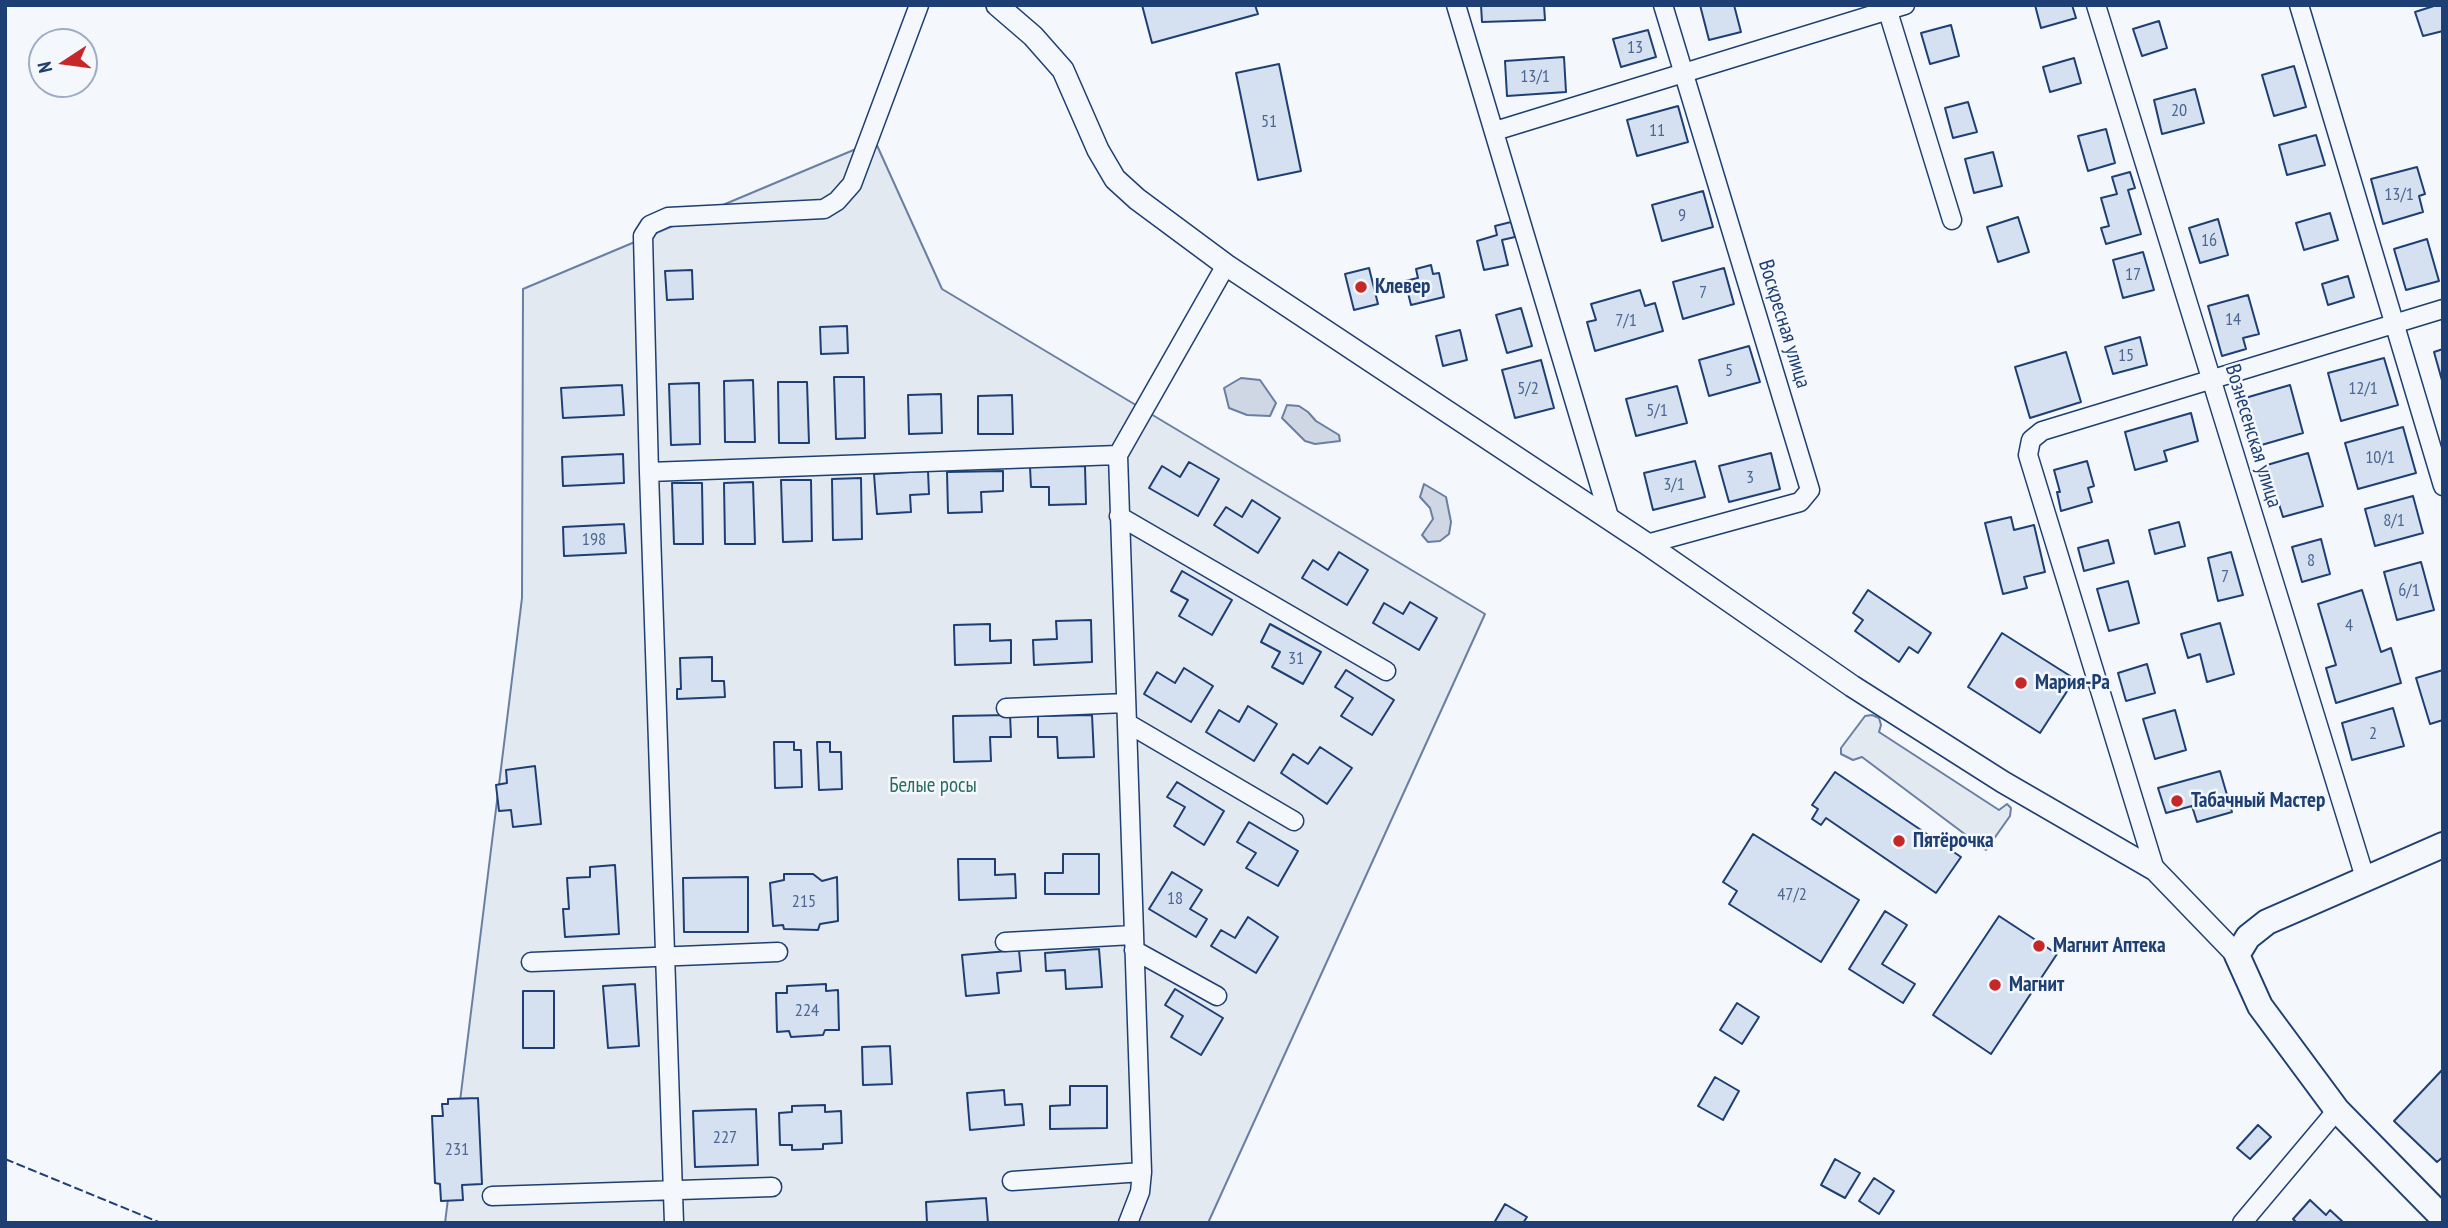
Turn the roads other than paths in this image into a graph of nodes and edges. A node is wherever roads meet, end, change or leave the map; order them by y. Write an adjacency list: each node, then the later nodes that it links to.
1 (919, 5): 16 (street)
2 (997, 5): 11 (street)
3 (1456, 5): 9 (street)
4 (1663, 5): 8 (street, Воскресная улица)
5 (2096, 5): 14 (street, Вознесенская улица)
6 (2299, 5): 13 (street)
7 (1893, 7): 8 (street); 10 (street)
8 (1684, 73): 9 (street); 20 (street, Воскресная улица)
9 (1494, 131): 19 (street)
10 (1952, 220)
11 (1226, 265): 15 (street); 19 (street)
12 (2443, 309): 13 (street)
13 (2393, 324): 14 (street); 17 (street)
14 (2212, 380): 27 (street); 28 (street, Вознесенская улица)
15 (1118, 455): 16 (street); 18 (street)
16 (649, 472): 33 (street)
17 (2443, 486)
18 (1119, 516): 21 (street); 22 (street)
19 (1610, 520): 20 (street)
20 (1647, 544): 27 (street)
21 (1386, 671)
22 (1126, 704): 23 (street); 24 (street)
23 (1006, 708)
24 (1127, 723): 25 (street); 30 (street)
25 (1294, 821)
26 (2443, 845): 28 (main road)
27 (2155, 870): 32 (street)
28 (2366, 881): 32 (main road)
29 (1005, 942): 30 (street)
30 (1134, 943): 35 (street); 37 (street)
31 (778, 952): 33 (street)
32 (2237, 954): 36 (main road)
33 (665, 956): 34 (street); 40 (street)
34 (531, 962)
35 (1217, 996)
36 (2337, 1110): 42 (main road); 45 (street)
37 (1142, 1172): 38 (street); 44 (street)
38 (1012, 1181)
39 (772, 1187): 40 (street)
40 (673, 1189): 41 (street); 43 (street)
41 (492, 1196)
42 (2443, 1218)
43 (674, 1223)
44 (1128, 1223)
45 (2242, 1223)

